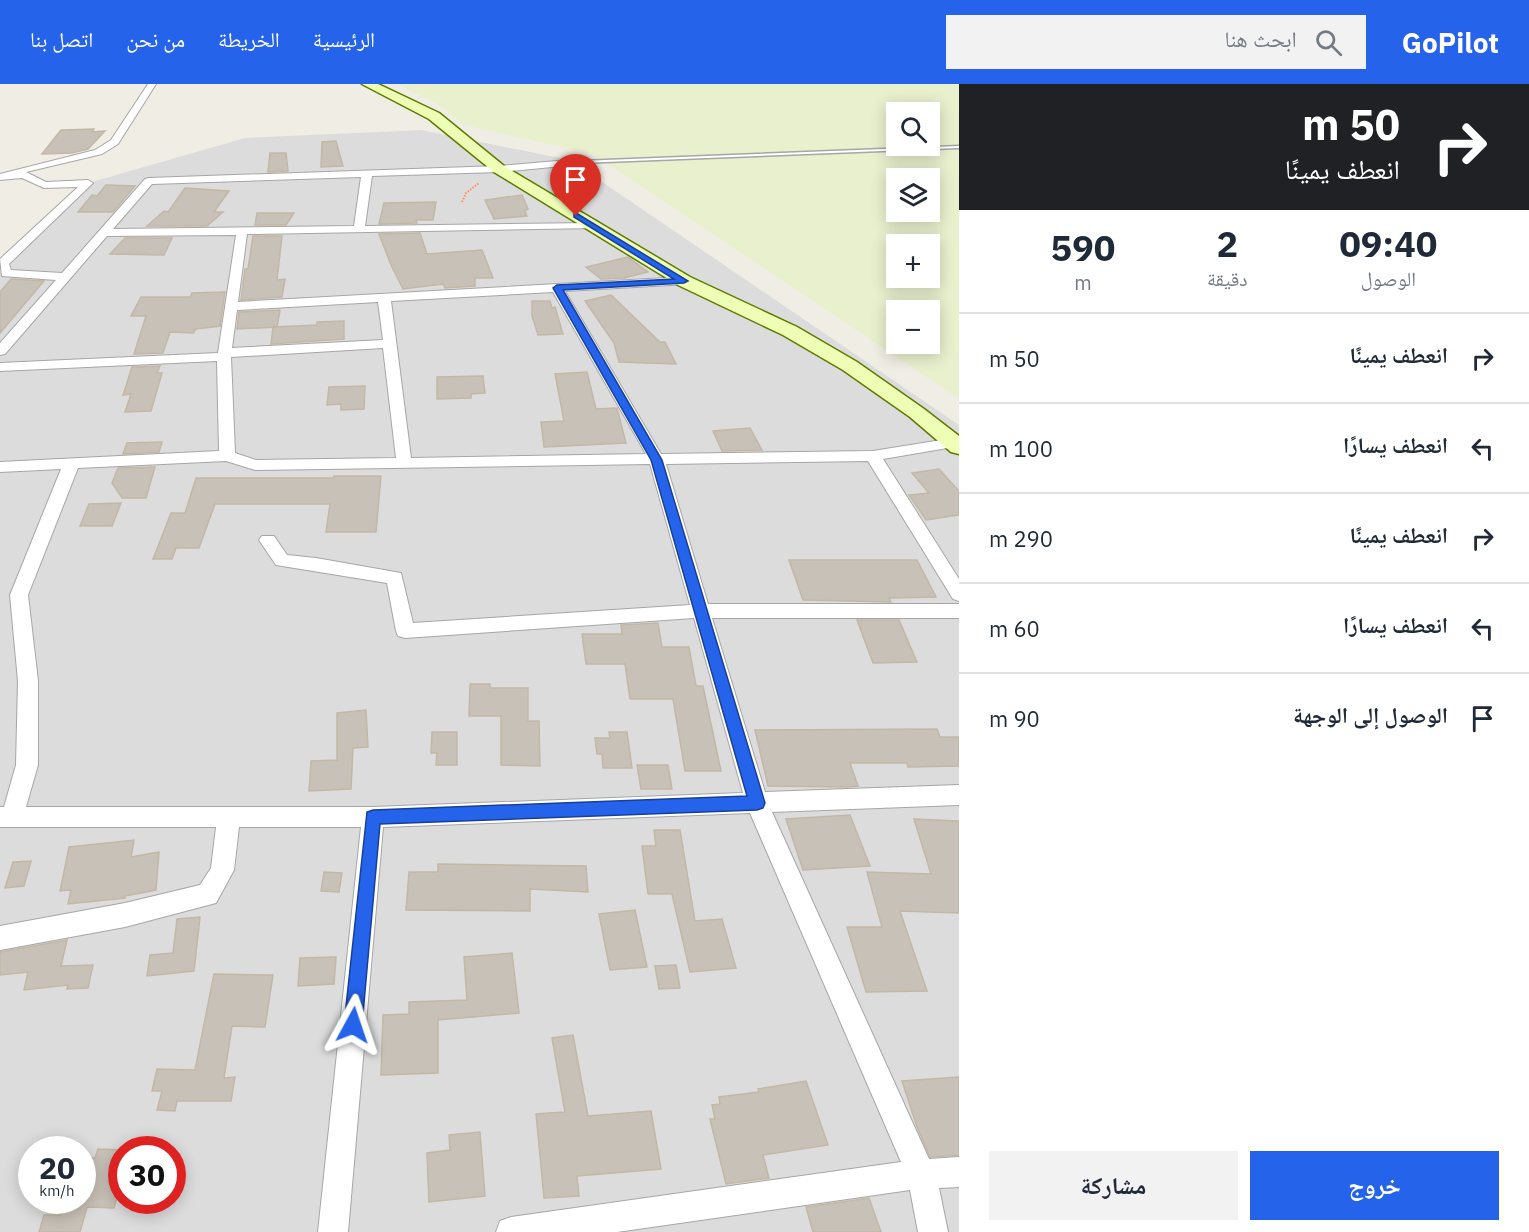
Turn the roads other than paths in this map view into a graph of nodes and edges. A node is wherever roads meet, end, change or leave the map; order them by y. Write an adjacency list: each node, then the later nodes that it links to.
1 (152, 84): 7 (street)
2 (368, 84): 5 (street)
3 (959, 147): 4 (lane)
4 (580, 162): 5 (street)
5 (499, 168): 6 (street); 8 (street)
6 (367, 173): 9 (street); 11 (street)
7 (0, 175): 12 (street)
8 (593, 226): 9 (street); 13 (street)
9 (359, 230): 10 (street)
10 (242, 231): 11 (street); 16 (street)
11 (103, 233): 12 (street)
12 (65, 277): 18 (street)
13 (684, 281): 14 (street); 21 (street)
14 (557, 288): 15 (street); 24 (street)
15 (384, 297): 16 (street); 17 (street)
16 (231, 306): 19 (street)
17 (390, 344): 19 (street); 25 (street)
18 (0, 351)
19 (224, 355): 20 (street); 22 (street)
20 (0, 367)
21 (957, 445): 23 (street)
22 (227, 456): 25 (street); 26 (street)
23 (873, 456): 24 (street); 29 (street)
24 (657, 460): 25 (street); 30 (street)
25 (404, 461)
26 (71, 465): 27 (street); 34 (street)
27 (0, 467)
28 (268, 540): 30 (street)
29 (959, 594)
30 (700, 611): 31 (street); 33 (street)
31 (959, 611)
32 (959, 795): 33 (street)
33 (757, 803): 36 (street); 39 (street)
34 (6, 816): 35 (street)
35 (229, 817): 36 (street); 37 (street)
36 (373, 817): 40 (street)
37 (0, 938)
38 (959, 1172): 39 (street)
39 (921, 1174): 41 (street); 42 (street)
40 (333, 1232)
41 (511, 1232)
42 (933, 1232)

